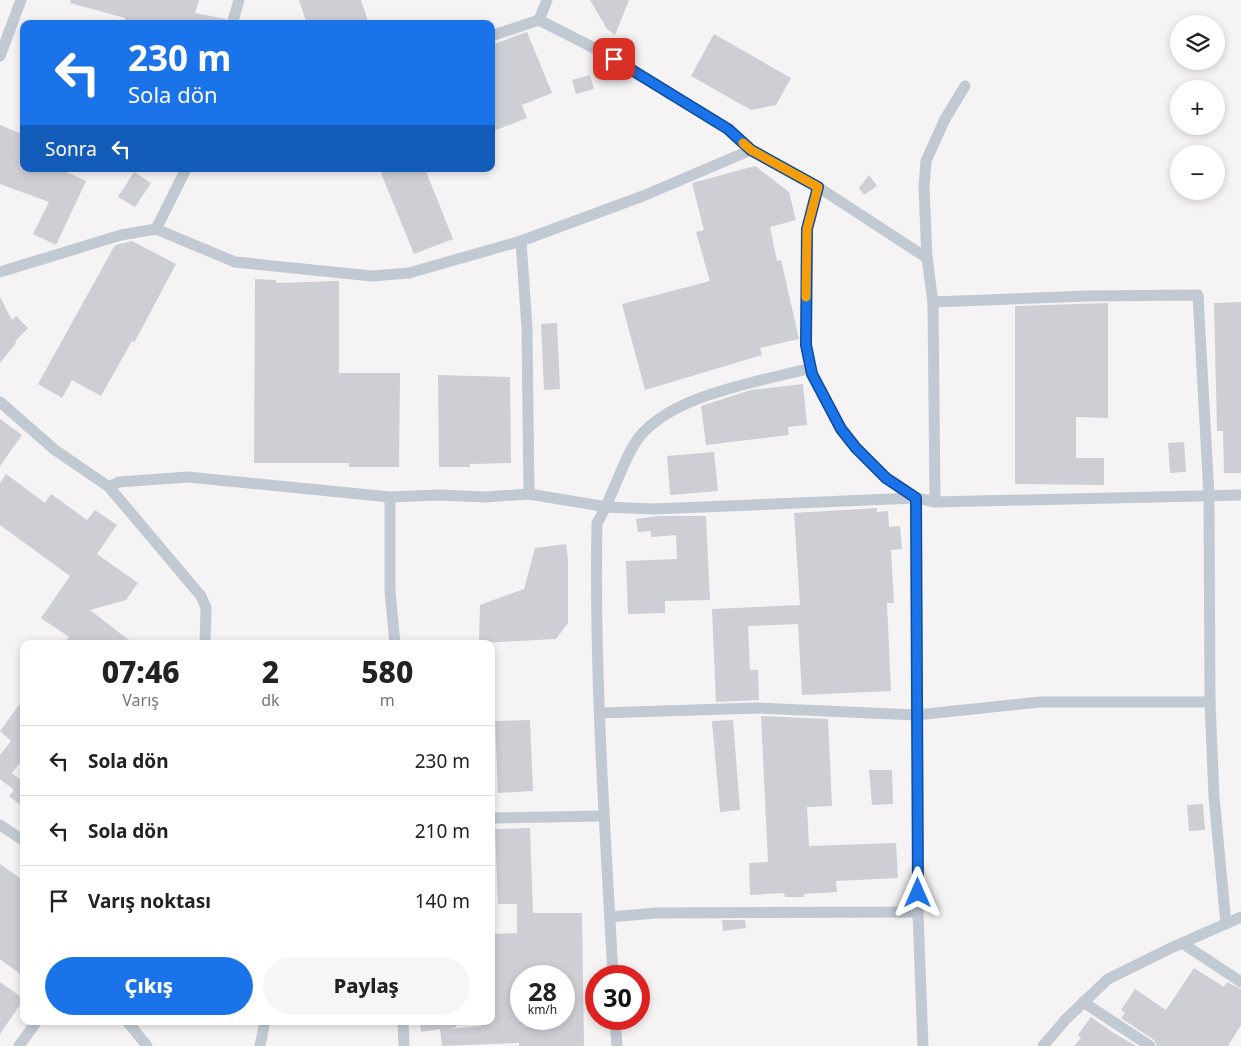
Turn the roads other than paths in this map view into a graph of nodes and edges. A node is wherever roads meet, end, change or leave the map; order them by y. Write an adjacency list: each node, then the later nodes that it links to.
1 (21, 0): 7 (street)
2 (238, 0): 4 (street)
3 (547, 0): 5 (street)
4 (233, 20)
5 (539, 20): 6 (street); 9 (street)
6 (495, 35)
7 (0, 56)
8 (965, 86): 14 (street)
9 (751, 150): 11 (street); 13 (street)
10 (184, 172): 12 (street)
11 (818, 187): 14 (street); 17 (street)
12 (156, 229): 13 (street); 15 (street)
13 (521, 241): 20 (street)
14 (927, 258): 16 (street)
15 (0, 272)
16 (933, 302): 22 (street); 25 (street)
17 (811, 368): 24 (street); 26 (street)
18 (0, 402): 19 (street)
19 (108, 487): 23 (street); 27 (street)
20 (529, 494): 23 (street); 26 (street)
21 (1241, 495): 22 (street)
22 (1209, 496): 25 (street); 29 (street)
23 (390, 497): 28 (street)
24 (916, 498): 25 (street); 26 (street); 31 (street)
25 (935, 502)
26 (607, 507): 30 (street)
27 (205, 640)
28 (395, 640)
29 (1210, 702): 31 (street); 39 (street)
30 (600, 713): 31 (street); 32 (street)
31 (917, 715): 36 (street)
32 (602, 816): 33 (street); 37 (street)
33 (495, 818)
34 (0, 825): 35 (street)
35 (20, 838)
36 (918, 912): 37 (street); 54 (street)
37 (610, 917): 41 (street)
38 (1241, 917): 39 (street)
39 (1226, 924): 40 (street)
40 (1182, 943): 42 (street); 43 (street)
41 (612, 965)
42 (1241, 982)
43 (1083, 1002): 55 (street); 56 (street)
44 (34, 1025): 49 (street)
45 (130, 1025): 50 (street)
46 (264, 1025): 51 (street)
47 (403, 1025): 52 (street)
48 (616, 1030): 53 (street)
49 (19, 1046)
50 (147, 1046)
51 (260, 1046)
52 (404, 1046)
53 (617, 1046)
54 (923, 1046)
55 (1043, 1046)
56 (1150, 1046)

